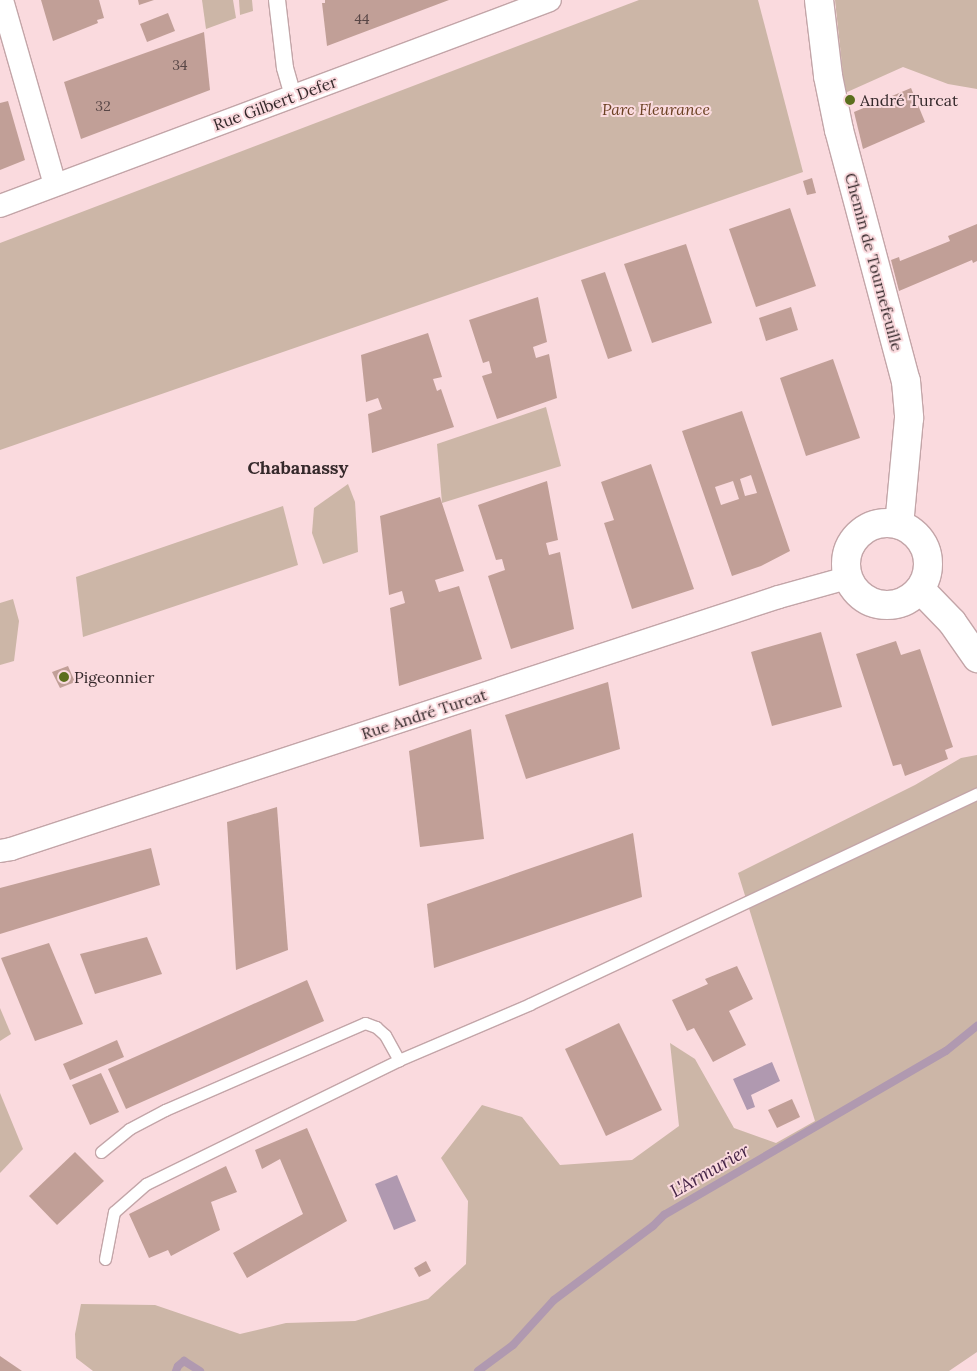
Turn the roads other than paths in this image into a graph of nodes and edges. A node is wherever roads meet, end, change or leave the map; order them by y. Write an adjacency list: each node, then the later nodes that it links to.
1 (2, 0): 6 (street)
2 (277, 0): 5 (street)
3 (550, 0): 5 (street, Rue Gilbert Defer)
4 (819, 0): 8 (street, Chemin de Tournefeuille)
5 (293, 96): 6 (street, Rue Gilbert Defer)
6 (55, 185): 7 (street, Rue Gilbert Defer)
7 (0, 206)
8 (899, 525): 9 (street); 10 (street)
9 (847, 578): 10 (street); 13 (street, Rue André Turcat)
10 (920, 589): 11 (street)
11 (977, 658)
12 (977, 794): 14 (lane)
13 (0, 851)
14 (399, 1060): 15 (lane); 16 (lane)
15 (101, 1152)
16 (105, 1259)

